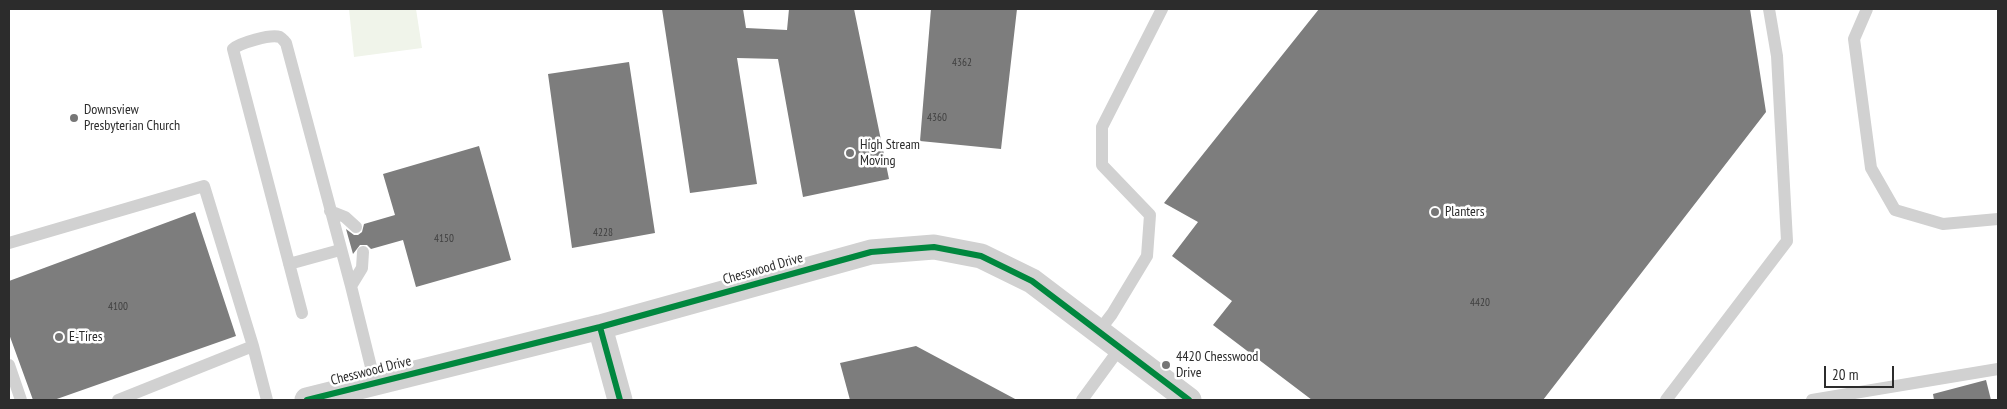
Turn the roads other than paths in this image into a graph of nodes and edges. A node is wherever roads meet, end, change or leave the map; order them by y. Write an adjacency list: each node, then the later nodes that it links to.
1 (1162, 9): 14 (lane)
2 (1769, 9): 27 (lane)
3 (1867, 9): 5 (lane)
4 (330, 211): 6 (lane); 8 (lane); 10 (lane)
5 (1998, 219)
6 (356, 227)
7 (9, 243): 15 (lane)
8 (340, 250): 10 (lane); 11 (lane)
9 (363, 252): 11 (lane)
10 (289, 264): 12 (lane)
11 (351, 286): 19 (lane)
12 (302, 313)
13 (600, 328): 14 (street, Chesswood Drive); 19 (street, Chesswood Drive); 24 (street)
14 (1099, 331): 16 (street, Chesswood Drive)
15 (253, 346): 21 (lane); 22 (lane)
16 (1120, 348): 25 (lane); 26 (street, Chesswood Drive)
17 (9, 365): 20 (lane)
18 (1998, 369): 28 (lane)
19 (376, 383): 23 (street, Chesswood Drive)
20 (21, 400)
21 (118, 400)
22 (267, 400)
23 (307, 400)
24 (620, 400)
25 (1082, 400)
26 (1189, 400)
27 (1666, 400)
28 (1812, 400)

